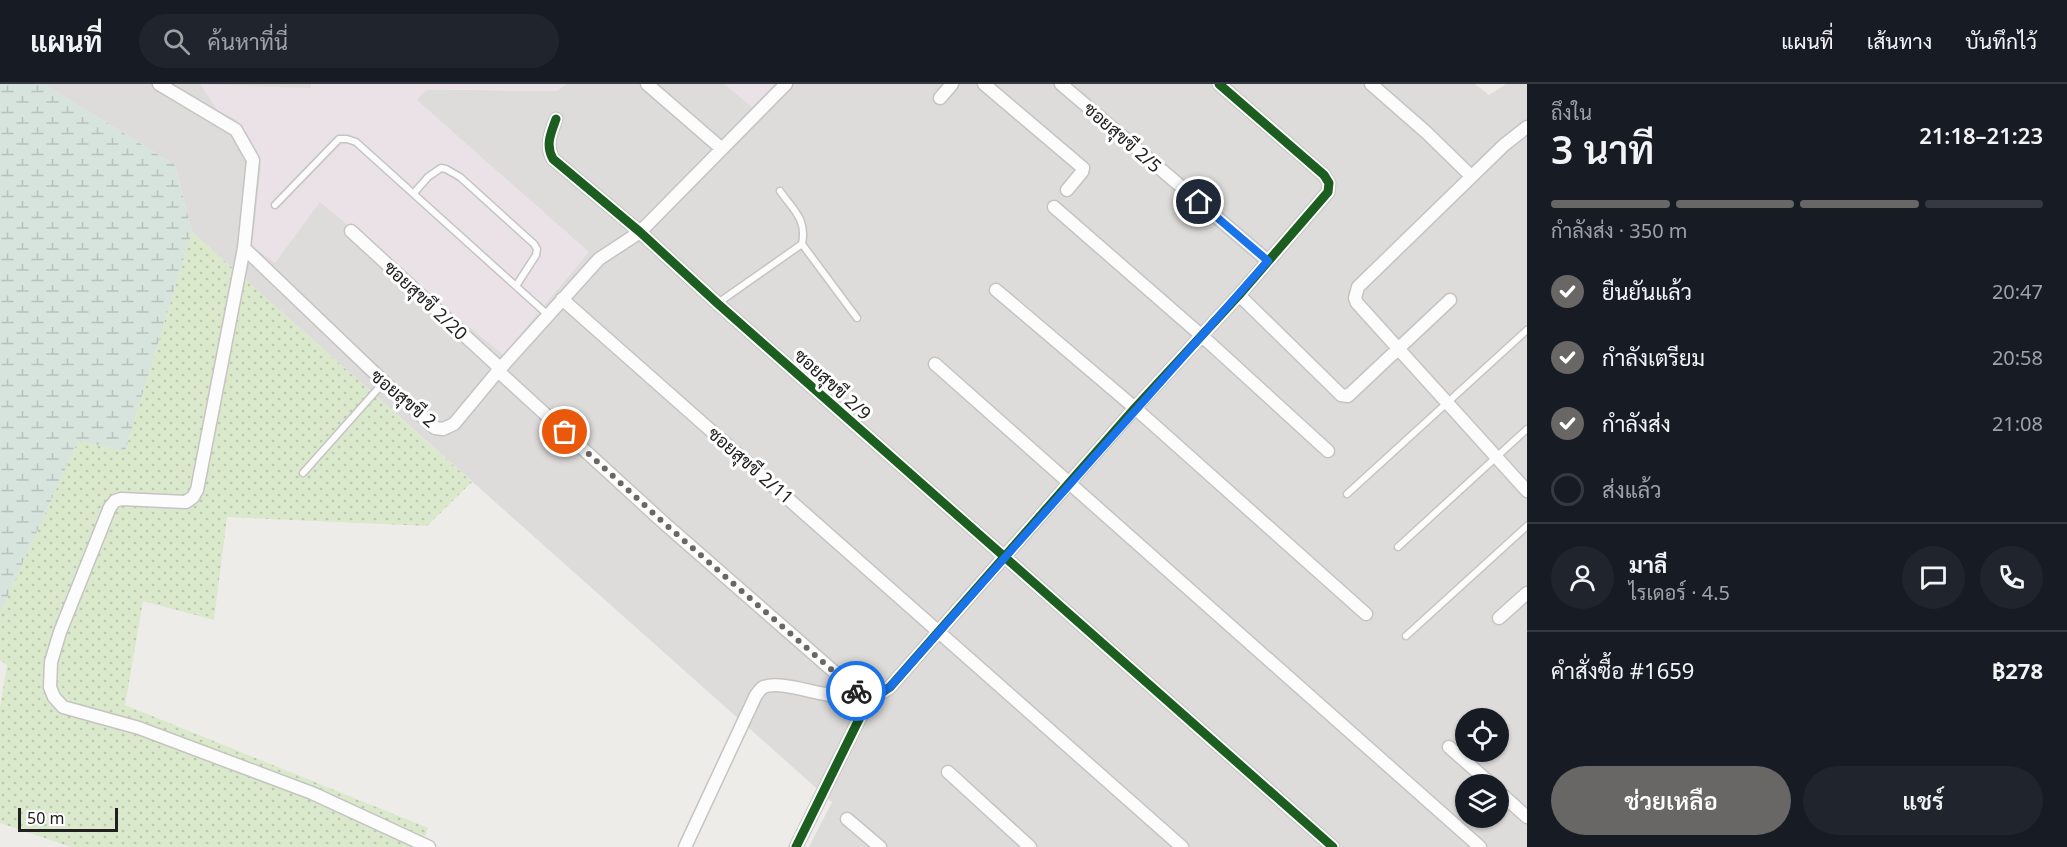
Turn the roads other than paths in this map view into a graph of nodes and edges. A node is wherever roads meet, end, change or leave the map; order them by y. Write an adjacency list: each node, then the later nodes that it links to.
1 (159, 84): 22 (street)
2 (647, 84): 12 (street)
3 (786, 84): 12 (street, ซอยสุขขี 2)
4 (952, 84): 9 (street)
5 (984, 84): 14 (street)
6 (1061, 84): 23 (street, ซอยสุขขี 2/5)
7 (1219, 84): 23 (street)
8 (1371, 84): 13 (street)
9 (940, 98)
10 (556, 119): 20 (street, ซอยสุขขี 2/9)
11 (1527, 127): 13 (street)
12 (722, 149): 20 (street, ซอยสุขขี 2)
13 (1471, 176): 34 (street)
14 (1067, 190)
15 (780, 191): 21 (lane)
16 (414, 193): 17 (lane); 24 (lane); 24 (lane)
17 (275, 205)
18 (1054, 207): 33 (street)
19 (351, 231): 36 (street, ซอยสุขขี 2/20)
20 (640, 232): 27 (street, ซอยสุขขี 2); 29 (street, ซอยสุขขี 2/9)
21 (802, 244): 29 (lane); 31 (lane)
22 (244, 248): 37 (street, ซอยสุขขี 2); 63 (street)
23 (1268, 261): 26 (street)
24 (516, 286): 30 (lane)
25 (996, 290): 39 (street)
26 (1239, 295): 33 (street); 34 (street)
27 (562, 299): 30 (street, ซอยสุขขี 2); 53 (street, ซอยสุขขี 2/11)
28 (1450, 300): 34 (street)
29 (717, 303): 49 (street, ซอยสุขขี 2/9)
30 (548, 315): 36 (street, ซอยสุขขี 2)
31 (857, 318)
32 (1527, 330): 38 (lane)
33 (1203, 336): 39 (street); 41 (street)
34 (1397, 349): 38 (street)
35 (935, 364): 44 (street)
36 (499, 370): 37 (street, ซอยสุขขี 2); 55 (street, ซอยสุขขี 2/20)
37 (384, 382): 43 (lane)
38 (1446, 402): 42 (street); 46 (lane)
39 (1136, 408): 44 (street); 51 (street)
40 (1527, 429): 42 (lane)
41 (1328, 451)
42 (1495, 457): 45 (street); 48 (lane)
43 (303, 473)
44 (1070, 483): 49 (street); 70 (street)
45 (1527, 491)
46 (1347, 494)
47 (1527, 526): 54 (lane)
48 (1398, 547)
49 (1004, 558): 53 (street); 69 (street, ซอยสุขขี 2/9)
50 (1527, 593): 52 (street)
51 (1366, 614)
52 (1499, 618)
53 (940, 632): 56 (street); 68 (street, ซอยสุขขี 2/11)
54 (1406, 636)
55 (855, 690): 56 (street, ซอยสุขขี 2/20); 64 (street)
56 (870, 697): 65 (street)
57 (1449, 747): 59 (street)
58 (948, 772): 67 (street)
59 (1480, 774)
60 (1509, 801): 61 (street)
61 (1527, 817)
62 (847, 819): 66 (street)
63 (429, 847)
64 (685, 847)
65 (796, 847)
66 (880, 847)
67 (1030, 847)
68 (1182, 847)
69 (1333, 847)
70 (1480, 847)

